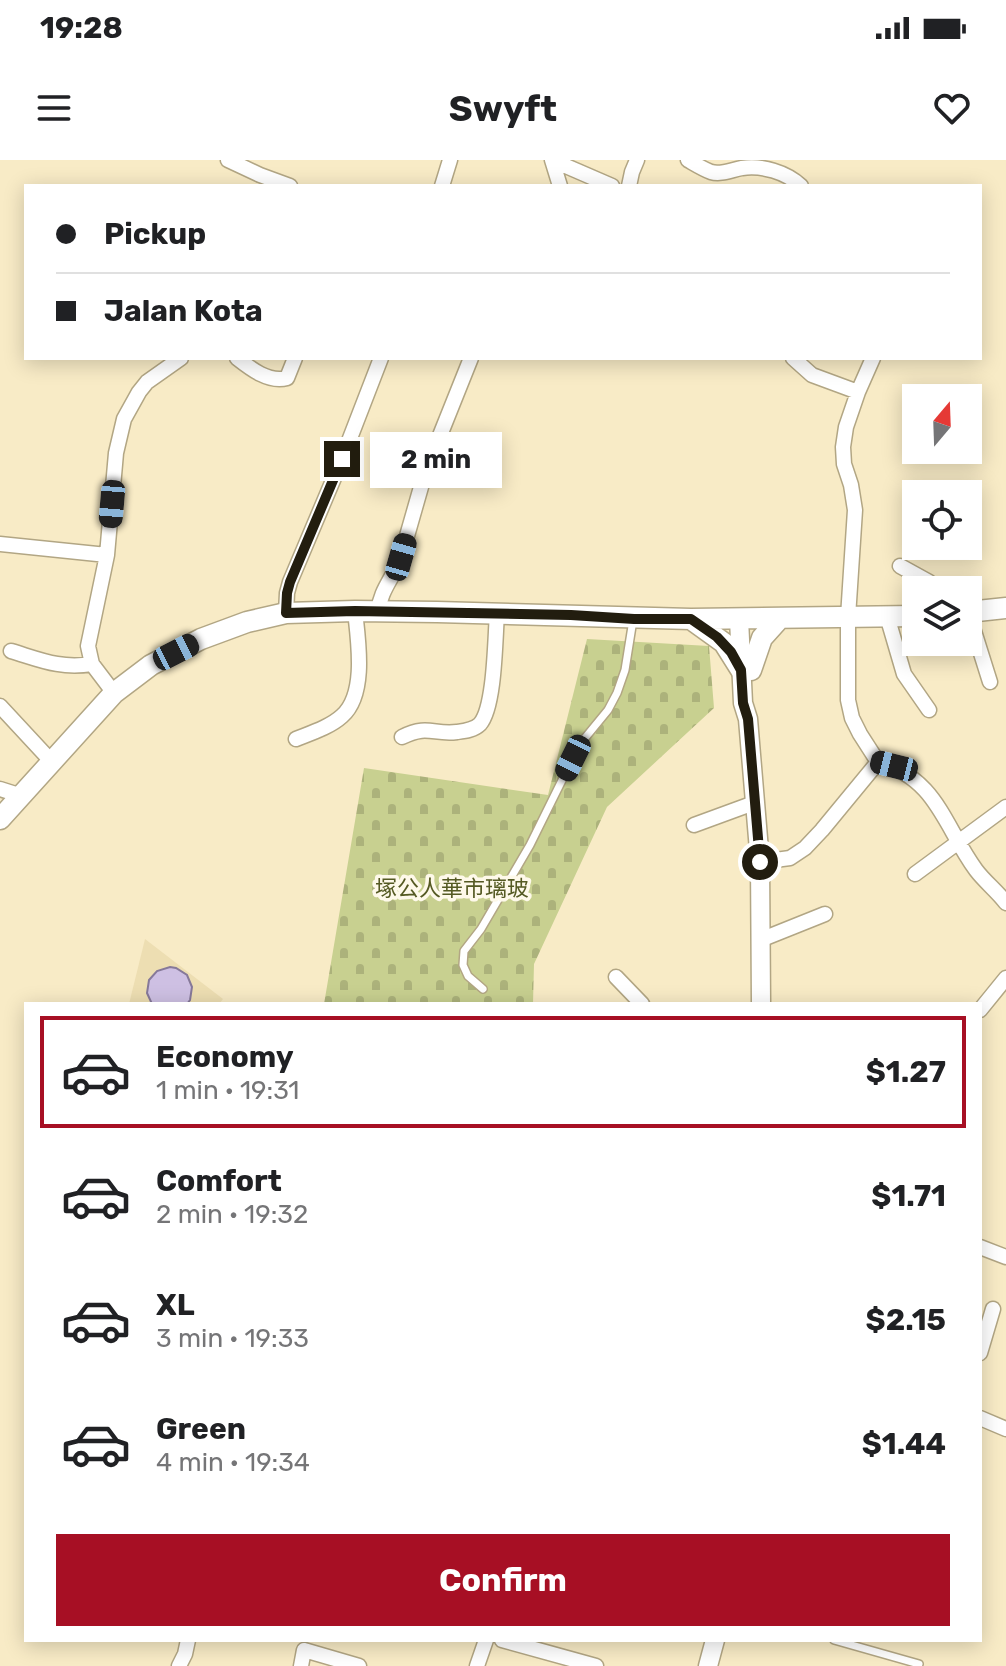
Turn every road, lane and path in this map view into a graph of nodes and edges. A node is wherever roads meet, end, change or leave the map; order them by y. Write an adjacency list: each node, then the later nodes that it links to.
1 (228, 160): 5 (street)
2 (450, 160): 8 (street)
3 (637, 160): 10 (street)
4 (688, 160): 11 (street)
5 (258, 180): 7 (street)
6 (596, 183): 9 (street)
7 (279, 184)
8 (443, 184)
9 (559, 184)
10 (630, 184)
11 (798, 184)
12 (178, 360): 21 (street)
13 (239, 360): 14 (street)
14 (294, 360)
15 (380, 360): 28 (street)
16 (470, 360): 27 (street)
17 (795, 360): 19 (street)
18 (872, 360): 19 (street)
19 (858, 392): 32 (street)
20 (0, 544): 21 (street)
21 (107, 555): 39 (street)
22 (900, 566): 23 (street)
23 (918, 576)
24 (1006, 608): 26 (main road)
25 (355, 611): 27 (main road); 28 (main road); 46 (street)
26 (982, 611)
27 (378, 612): 29 (main road)
28 (286, 613): 42 (main road)
29 (497, 614): 34 (main road); 45 (street)
30 (887, 616): 31 (main road); 32 (main road); 44 (street)
31 (902, 616)
32 (848, 617): 33 (main road); 48 (street)
33 (780, 618): 36 (main road); 40 (main road)
34 (634, 619): 35 (main road); 63 (lane)
35 (691, 619): 36 (main road); 40 (main road)
36 (744, 619): 40 (street)
37 (11, 651): 39 (street)
38 (982, 656): 41 (street)
39 (92, 664): 42 (street)
40 (746, 670): 51 (street)
41 (990, 682)
42 (114, 693): 47 (main road)
43 (0, 706): 47 (street)
44 (929, 710)
45 (402, 737)
46 (296, 739)
47 (52, 762): 50 (main road)
48 (878, 762): 55 (street); 56 (street)
49 (0, 789): 50 (street)
50 (22, 796): 53 (main road)
51 (754, 803): 54 (street); 56 (street)
52 (1006, 807): 55 (street)
53 (0, 819)
54 (694, 825)
55 (959, 841): 57 (street); 58 (street)
56 (760, 862): 60 (street)
57 (915, 874)
58 (1005, 898)
59 (825, 914): 60 (street)
60 (760, 940): 65 (street)
61 (616, 977): 64 (street)
62 (1006, 978): 66 (street)
63 (483, 989)
64 (640, 1002)
65 (761, 1002)
66 (982, 1008)
67 (982, 1248): 68 (street)
68 (1006, 1257)
69 (993, 1309): 70 (street)
70 (982, 1346)
71 (982, 1419): 72 (street)
72 (1006, 1429)
73 (188, 1642): 80 (street)
74 (485, 1642): 83 (street)
75 (509, 1642): 84 (street)
76 (714, 1642): 85 (street)
77 (841, 1642): 79 (lane)
78 (304, 1645): 81 (street); 82 (street)
79 (919, 1664)
80 (179, 1666)
81 (301, 1666)
82 (359, 1666)
83 (477, 1666)
84 (596, 1666)
85 (708, 1666)

